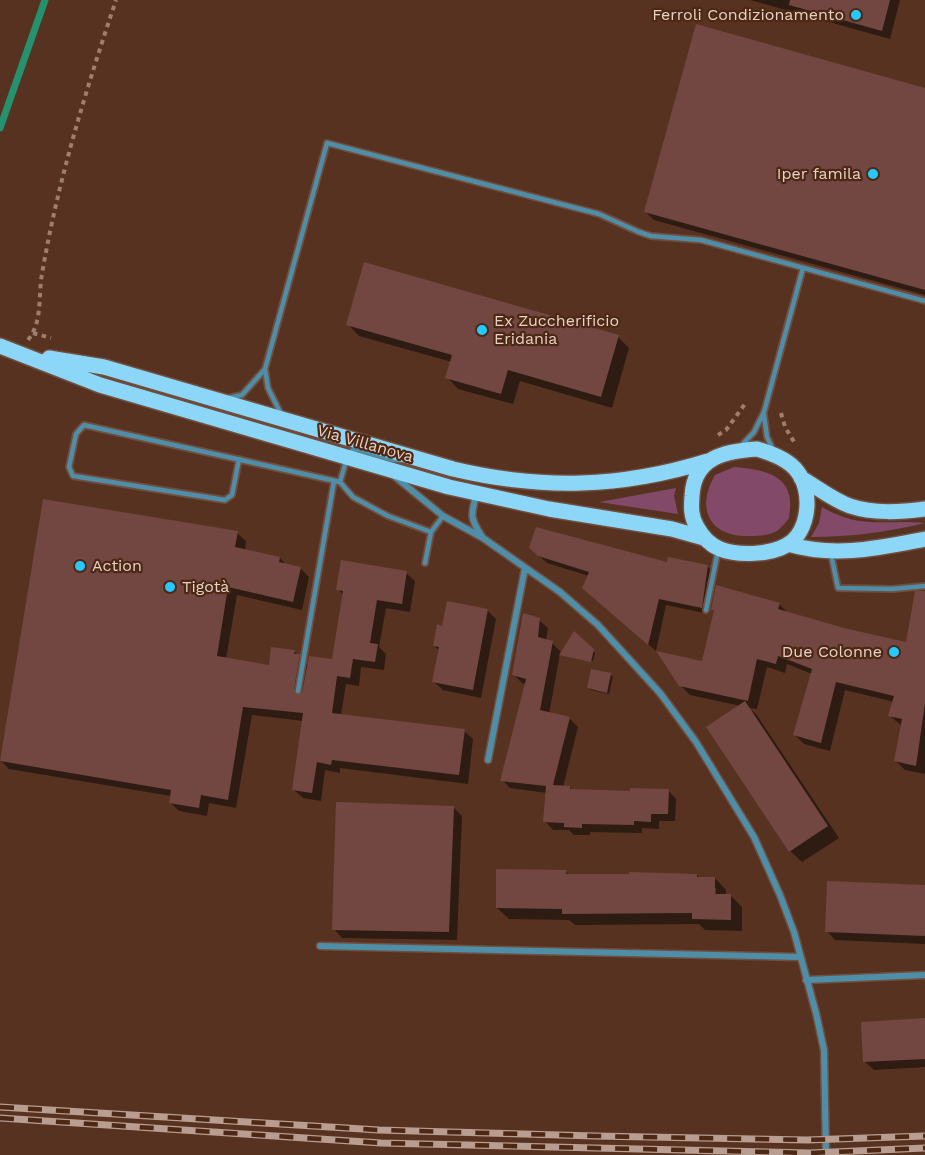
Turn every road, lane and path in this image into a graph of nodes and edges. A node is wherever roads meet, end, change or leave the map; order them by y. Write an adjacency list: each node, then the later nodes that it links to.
1 (116, 0): 4 (path)
2 (803, 268): 3 (lane); 8 (lane); 11 (lane)
3 (925, 301)
4 (33, 333): 5 (path); 7 (path)
5 (56, 340)
6 (0, 346): 7 (main road, Via Villanova)
7 (21, 353): 9 (main road, Via Villanova); 19 (main road, Via Villanova)
8 (265, 369): 9 (lane); 13 (lane)
9 (214, 399): 13 (main road, Via Villanova)
10 (745, 404): 14 (path)
11 (764, 412): 15 (lane); 18 (lane)
12 (781, 413): 16 (path)
13 (284, 419): 17 (main road, Via Villanova)
14 (709, 441)
15 (738, 450): 18 (main road); 21 (main road)
16 (803, 453)
17 (411, 456): 19 (lane); 21 (main road, Via Villanova)
18 (776, 456): 23 (main road)
19 (347, 458): 22 (main road, Via Villanova); 24 (lane)
20 (239, 459): 20 (lane); 24 (lane)
21 (708, 461): 30 (main road)
22 (387, 470): 25 (main road, Via Villanova); 27 (street)
23 (801, 478): 26 (main road); 32 (main road)
24 (337, 481): 28 (lane); 39 (lane)
25 (477, 493): 29 (street); 30 (main road, Via Villanova)
26 (925, 509)
27 (443, 516): 28 (lane); 29 (street)
28 (431, 532): 35 (lane)
29 (483, 538): 36 (street)
30 (704, 538): 33 (main road)
31 (925, 539): 34 (main road)
32 (788, 544): 33 (main road); 34 (main road)
33 (719, 549): 38 (lane)
34 (830, 552): 37 (lane)
35 (425, 563)
36 (525, 568): 40 (street); 42 (street)
37 (925, 586)
38 (706, 610)
39 (298, 691)
40 (488, 760)
41 (320, 946): 42 (street)
42 (800, 957): 44 (street)
43 (925, 975): 44 (street)
44 (806, 980): 45 (street)
45 (826, 1155)

